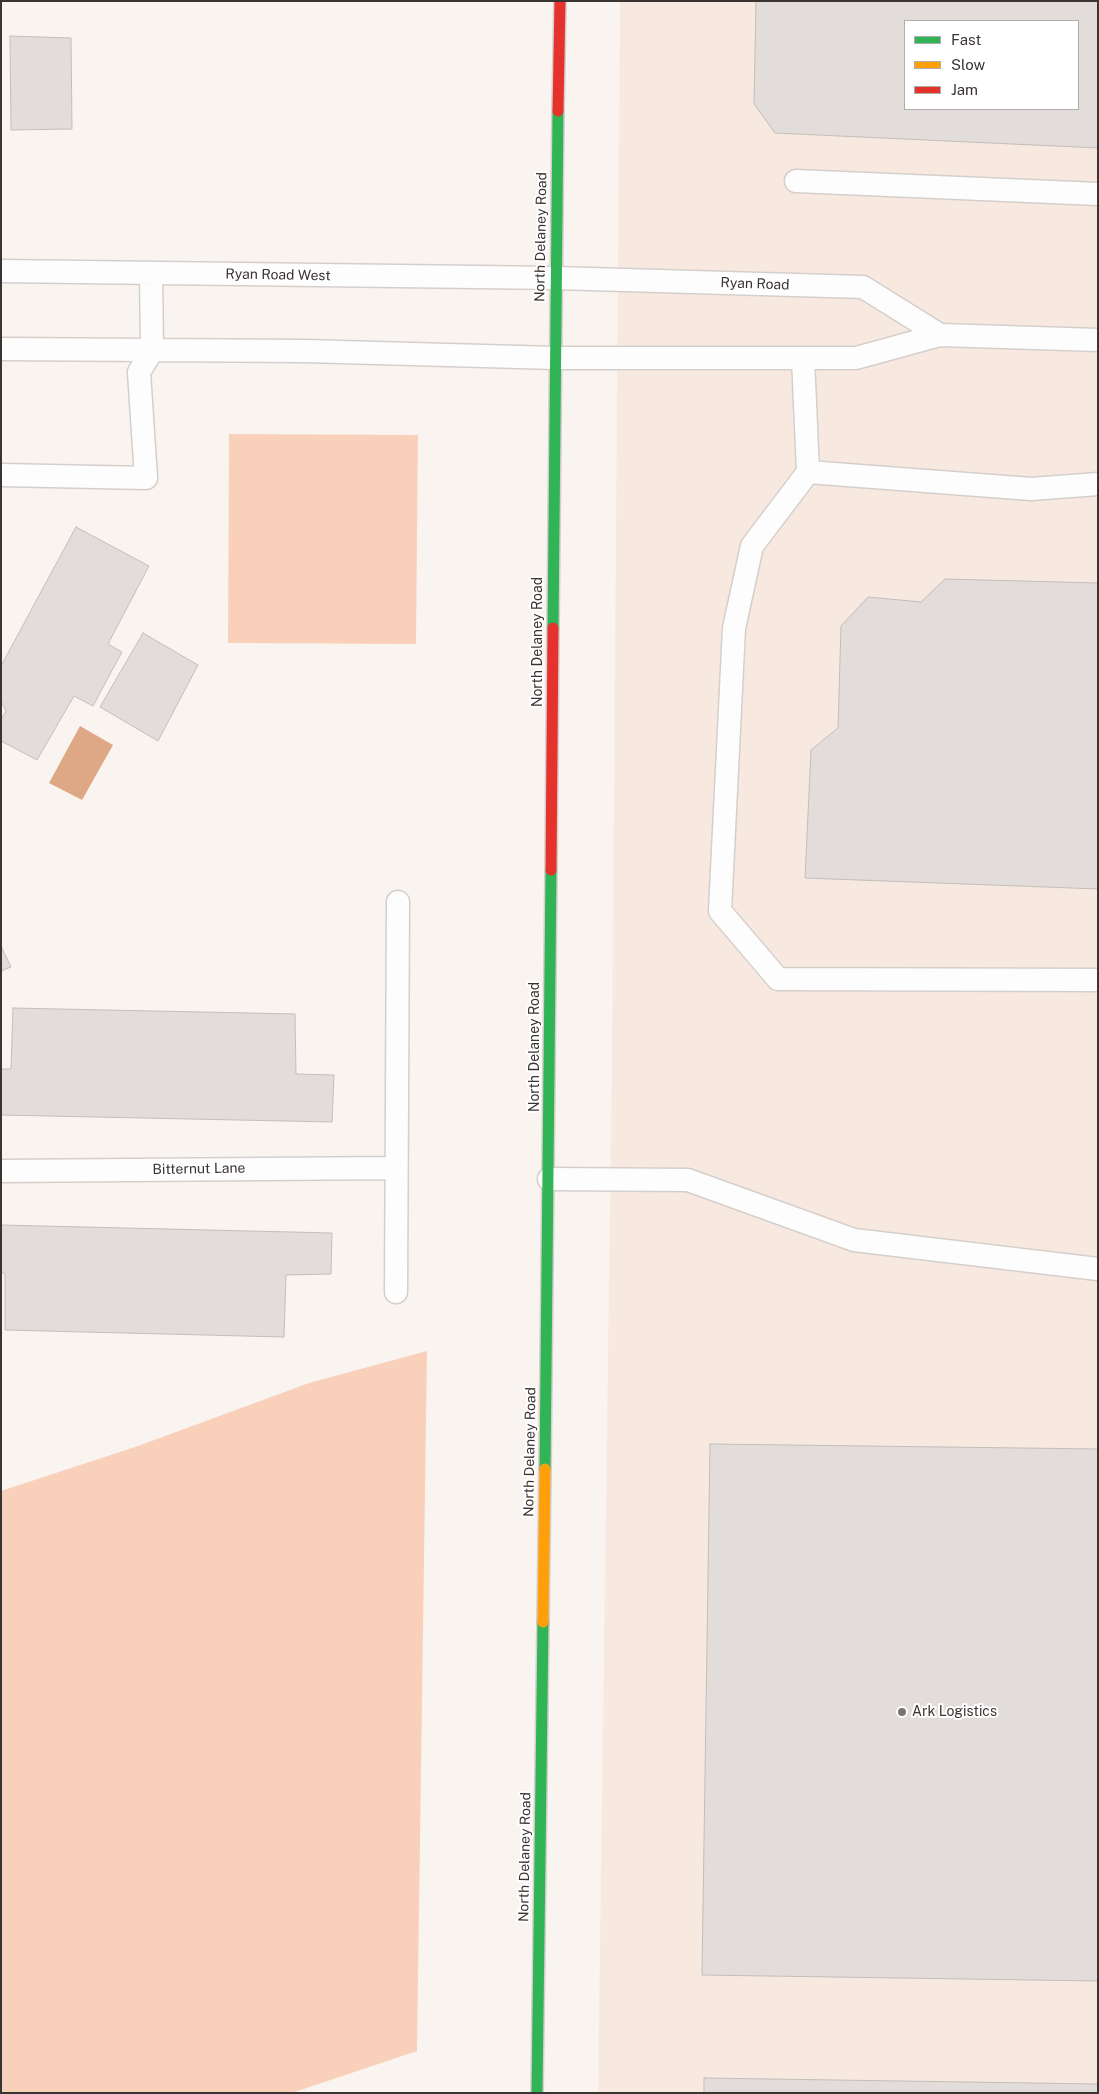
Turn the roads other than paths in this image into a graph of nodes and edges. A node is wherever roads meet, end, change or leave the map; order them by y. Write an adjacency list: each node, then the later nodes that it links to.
1 (560, 1): 6 (street, North Delaney Road)
2 (796, 181): 3 (lane)
3 (1098, 194)
4 (1, 271): 5 (lane, Ryan Road West)
5 (151, 273): 6 (lane, Ryan Road West); 10 (lane)
6 (556, 278): 7 (lane, Ryan Road); 11 (street, North Delaney Road)
7 (940, 335): 8 (lane); 12 (lane)
8 (1098, 340)
9 (1, 349): 10 (lane)
10 (152, 351): 11 (lane); 14 (lane)
11 (555, 358): 12 (lane); 20 (street, North Delaney Road)
12 (803, 358): 13 (lane)
13 (808, 472): 15 (lane); 17 (lane)
14 (1, 476)
15 (1098, 484)
16 (398, 902): 18 (lane)
17 (1098, 980)
18 (396, 1168): 19 (lane, Bitternut Lane); 22 (lane)
19 (1, 1171)
20 (549, 1180): 21 (lane); 23 (street, North Delaney Road)
21 (1098, 1269)
22 (396, 1292)
23 (537, 2093)

